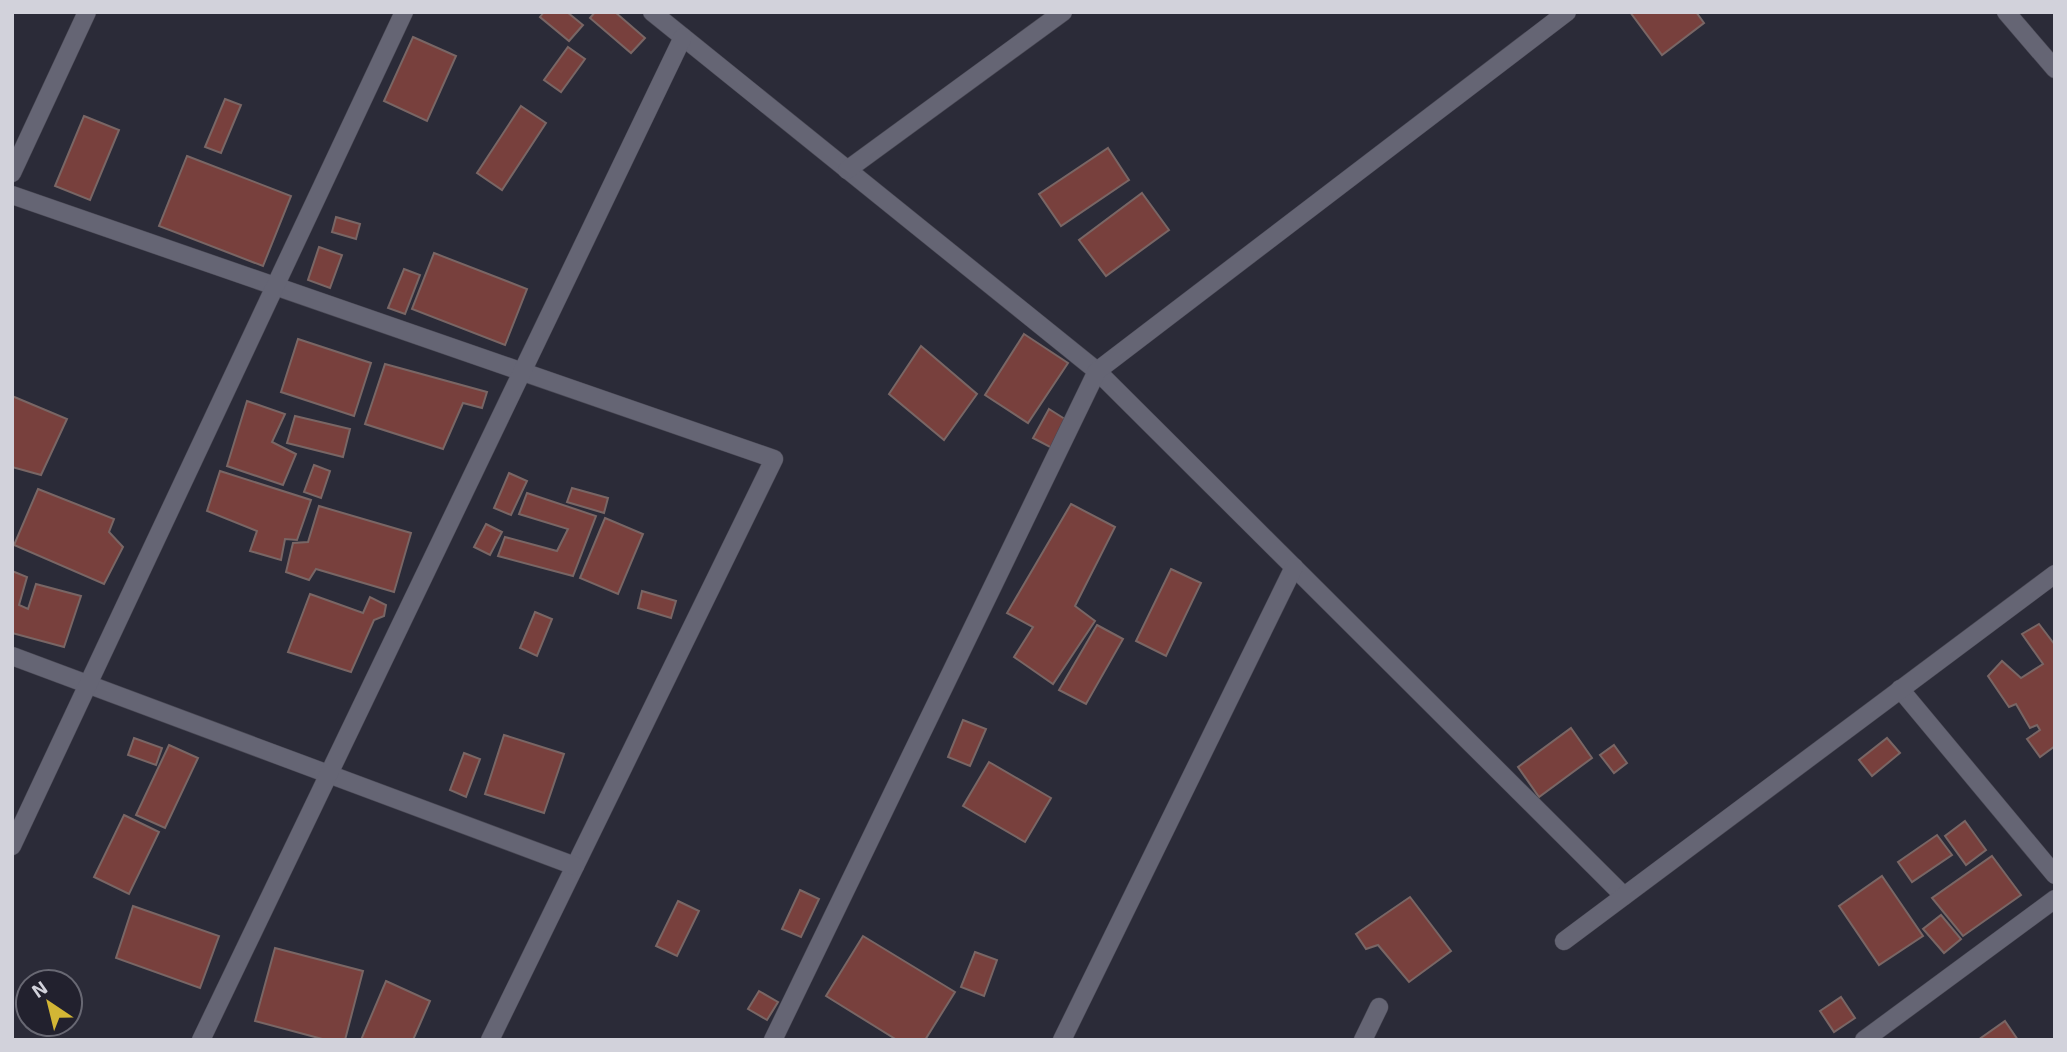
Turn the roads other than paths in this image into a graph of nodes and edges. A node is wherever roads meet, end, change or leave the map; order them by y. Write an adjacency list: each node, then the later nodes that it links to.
1 (87, 12): 10 (street)
2 (404, 12): 12 (street)
3 (652, 12): 7 (street)
4 (1063, 12): 9 (street)
5 (1567, 12): 13 (street)
6 (2006, 12): 8 (street)
7 (683, 37): 9 (street); 14 (street)
8 (2055, 69)
9 (847, 170): 13 (street)
10 (12, 173)
11 (12, 195): 12 (street)
12 (275, 286): 14 (street); 18 (street)
13 (1097, 371): 15 (street); 30 (street)
14 (522, 372): 20 (street); 22 (street)
15 (1294, 567): 24 (street); 31 (street)
16 (2055, 574): 19 (street)
17 (12, 656): 18 (street)
18 (88, 684): 20 (street); 21 (street)
19 (1900, 689): 23 (street); 24 (street)
20 (328, 774): 22 (street); 28 (street)
21 (12, 846)
22 (575, 866): 29 (street)
23 (2055, 875)
24 (1624, 896): 26 (street)
25 (2055, 899): 33 (street)
26 (1564, 941)
27 (1380, 1007): 32 (street)
28 (201, 1040)
29 (490, 1040)
30 (773, 1040)
31 (1062, 1040)
32 (1363, 1040)
33 (1864, 1040)

